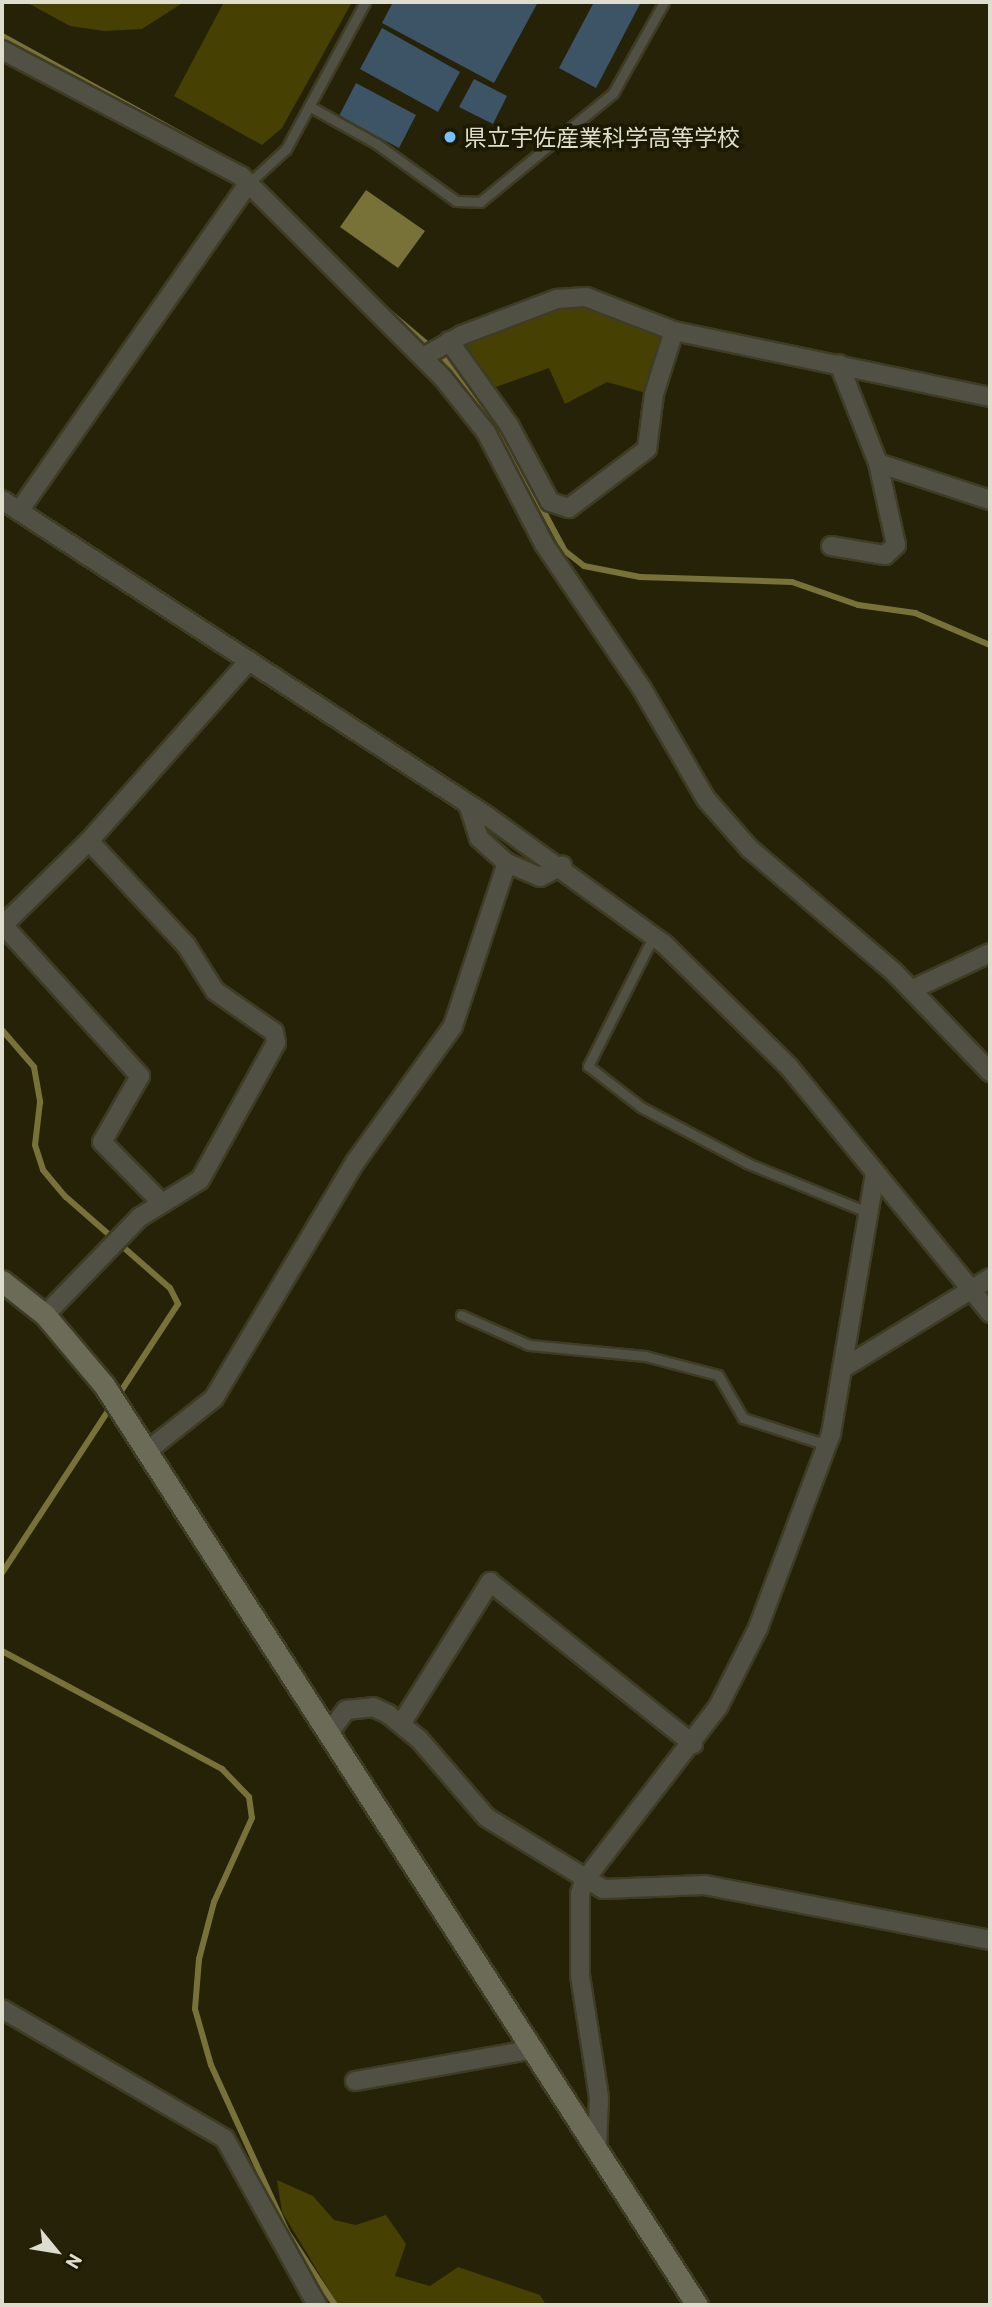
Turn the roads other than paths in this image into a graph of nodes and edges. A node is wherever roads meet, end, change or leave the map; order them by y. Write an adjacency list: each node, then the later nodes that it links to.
1 (365, 2): 4 (lane)
2 (664, 2): 4 (lane)
3 (2, 50): 5 (street)
4 (309, 106): 5 (lane)
5 (249, 183): 8 (street); 14 (street)
6 (674, 331): 7 (street); 7 (street); 9 (street)
7 (449, 341): 8 (street)
8 (423, 358): 24 (street)
9 (839, 364): 10 (street); 11 (street)
10 (990, 397)
11 (878, 463): 13 (street); 15 (street)
12 (2, 500): 14 (street)
13 (990, 500)
14 (19, 512): 16 (street)
15 (831, 546)
16 (249, 661): 17 (street); 18 (street)
17 (468, 804): 19 (street); 20 (street)
18 (89, 841): 21 (street); 27 (street)
19 (507, 863): 20 (street); 37 (street)
20 (562, 866): 22 (street)
21 (2, 925): 27 (street)
22 (654, 935): 26 (street); 28 (lane)
23 (990, 953): 24 (street)
24 (911, 990): 25 (street)
25 (990, 1072)
26 (875, 1173): 28 (street); 31 (street)
27 (162, 1203): 33 (street)
28 (867, 1212): 35 (street)
29 (990, 1278): 31 (street)
30 (2, 1281): 33 (street)
31 (971, 1290): 32 (street); 35 (street)
32 (990, 1313)
33 (45, 1315): 37 (street)
34 (461, 1315): 36 (lane)
35 (845, 1367): 36 (street)
36 (827, 1444): 40 (street)
37 (147, 1451): 39 (street)
38 (401, 1724): 39 (street); 40 (street); 41 (street)
39 (328, 1734): 44 (street)
40 (693, 1744): 41 (street)
41 (584, 1881): 42 (street); 46 (street)
42 (990, 1940)
43 (2, 2009): 47 (street)
44 (534, 2049): 45 (street); 46 (street)
45 (355, 2081)
46 (597, 2149): 48 (street)
47 (317, 2305)
48 (697, 2305)

